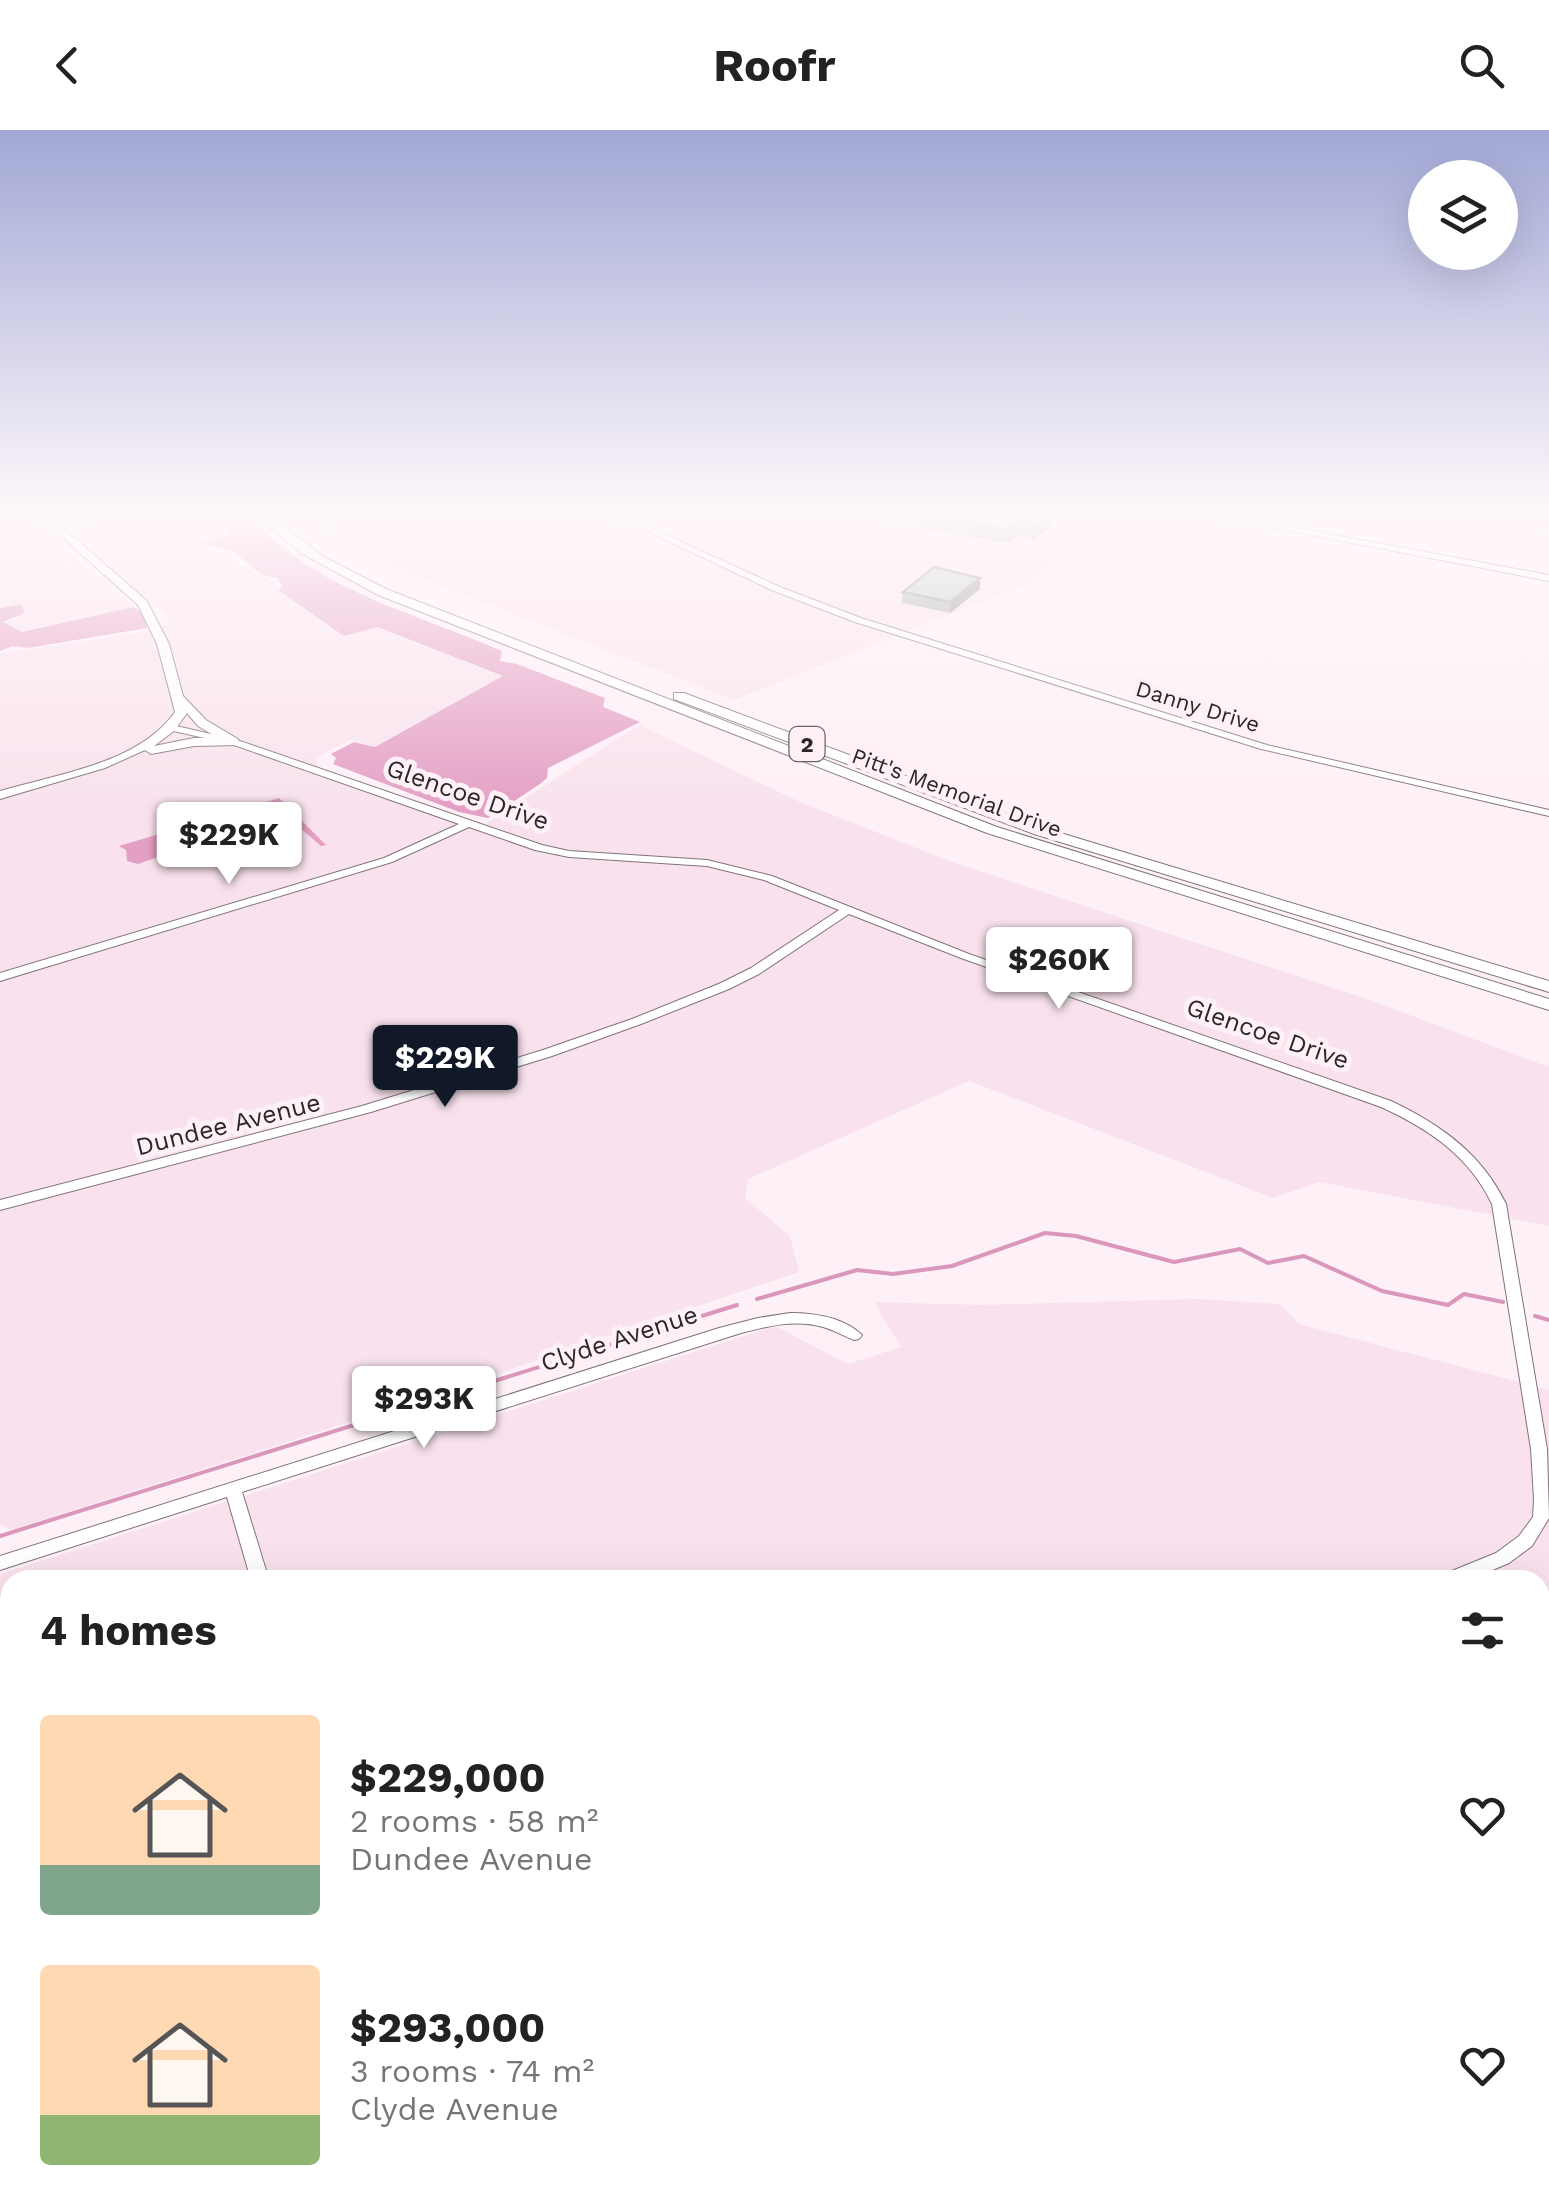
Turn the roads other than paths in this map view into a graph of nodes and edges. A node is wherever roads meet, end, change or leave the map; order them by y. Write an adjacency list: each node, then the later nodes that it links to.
1 (148, 614): 5 (main road)
2 (438, 614): 15 (highway, Pitt's Memorial Drive / 2)
3 (463, 614): 14 (highway, Pitt's Memorial Drive / 2)
4 (843, 614): 10 (street, Danny Drive)
5 (180, 698): 6 (main road); 7 (main road)
6 (172, 728): 7 (street, Glencoe Drive); 8 (main road)
7 (234, 742): 8 (main road); 11 (street, Glencoe Drive)
8 (121, 756): 9 (main road)
9 (0, 795)
10 (1549, 813)
11 (469, 823): 12 (street, Glencoe Drive); 13 (street)
12 (847, 910): 16 (street, Dundee Avenue); 21 (street, Glencoe Drive)
13 (0, 977)
14 (1543, 985)
15 (1549, 1008)
16 (0, 1205)
17 (854, 1335): 18 (street, Clyde Avenue)
18 (233, 1489): 19 (street, Clyde Avenue); 20 (street)
19 (0, 1562)
20 (257, 1570)
21 (1474, 1570)

